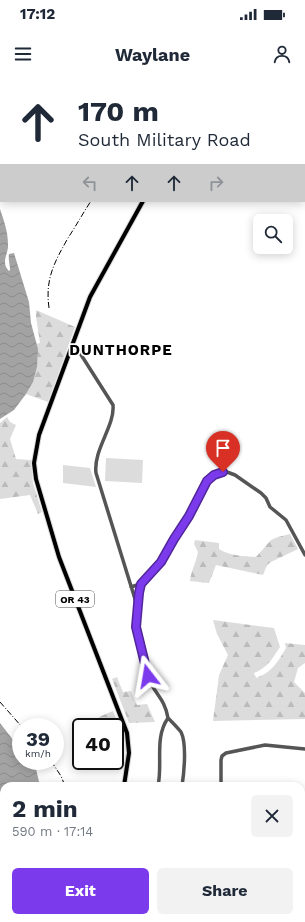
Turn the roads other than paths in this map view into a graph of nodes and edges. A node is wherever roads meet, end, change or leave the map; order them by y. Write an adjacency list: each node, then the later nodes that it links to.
1 (142, 202): 2 (main road, OR 43)
2 (72, 346): 5 (street); 9 (main road, OR 43)
3 (305, 554): 4 (street)
4 (143, 581): 5 (street); 6 (street)
5 (132, 587): 6 (street)
6 (137, 610): 7 (street)
7 (168, 718): 10 (street); 11 (street)
8 (305, 749): 12 (street)
9 (125, 782)
10 (159, 782)
11 (182, 782)
12 (221, 782)

